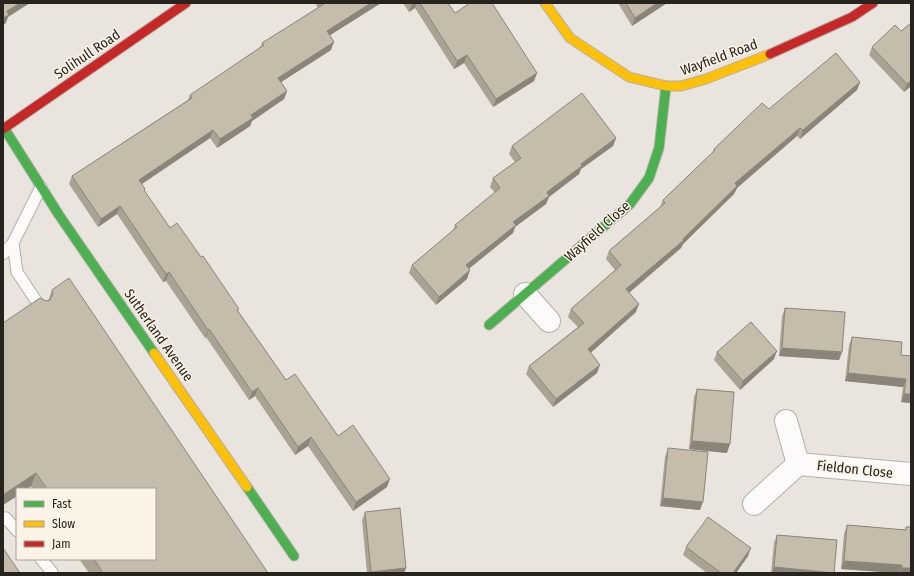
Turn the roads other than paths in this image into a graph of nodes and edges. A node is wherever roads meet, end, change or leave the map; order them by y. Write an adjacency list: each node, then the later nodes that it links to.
1 (186, 3): 5 (street, Solihull Road)
2 (545, 3): 4 (street, Wayfield Road)
3 (873, 3): 4 (street, Wayfield Road)
4 (666, 86): 9 (street, Wayfield Close)
5 (3, 128): 6 (street, Sutherland Avenue)
6 (41, 187): 7 (lane); 19 (street, Sutherland Avenue)
7 (14, 243): 8 (lane); 10 (lane)
8 (3, 254)
9 (525, 294): 11 (street); 12 (street, Wayfield Close)
10 (41, 308)
11 (550, 321)
12 (489, 325)
13 (786, 421): 14 (street, Fieldon Close)
14 (798, 464): 15 (street, Fieldon Close); 16 (street, Fieldon Close)
15 (911, 474)
16 (754, 504)
17 (3, 520): 18 (lane)
18 (16, 530)
19 (294, 556)
20 (42, 560): 21 (lane)
21 (52, 572)

